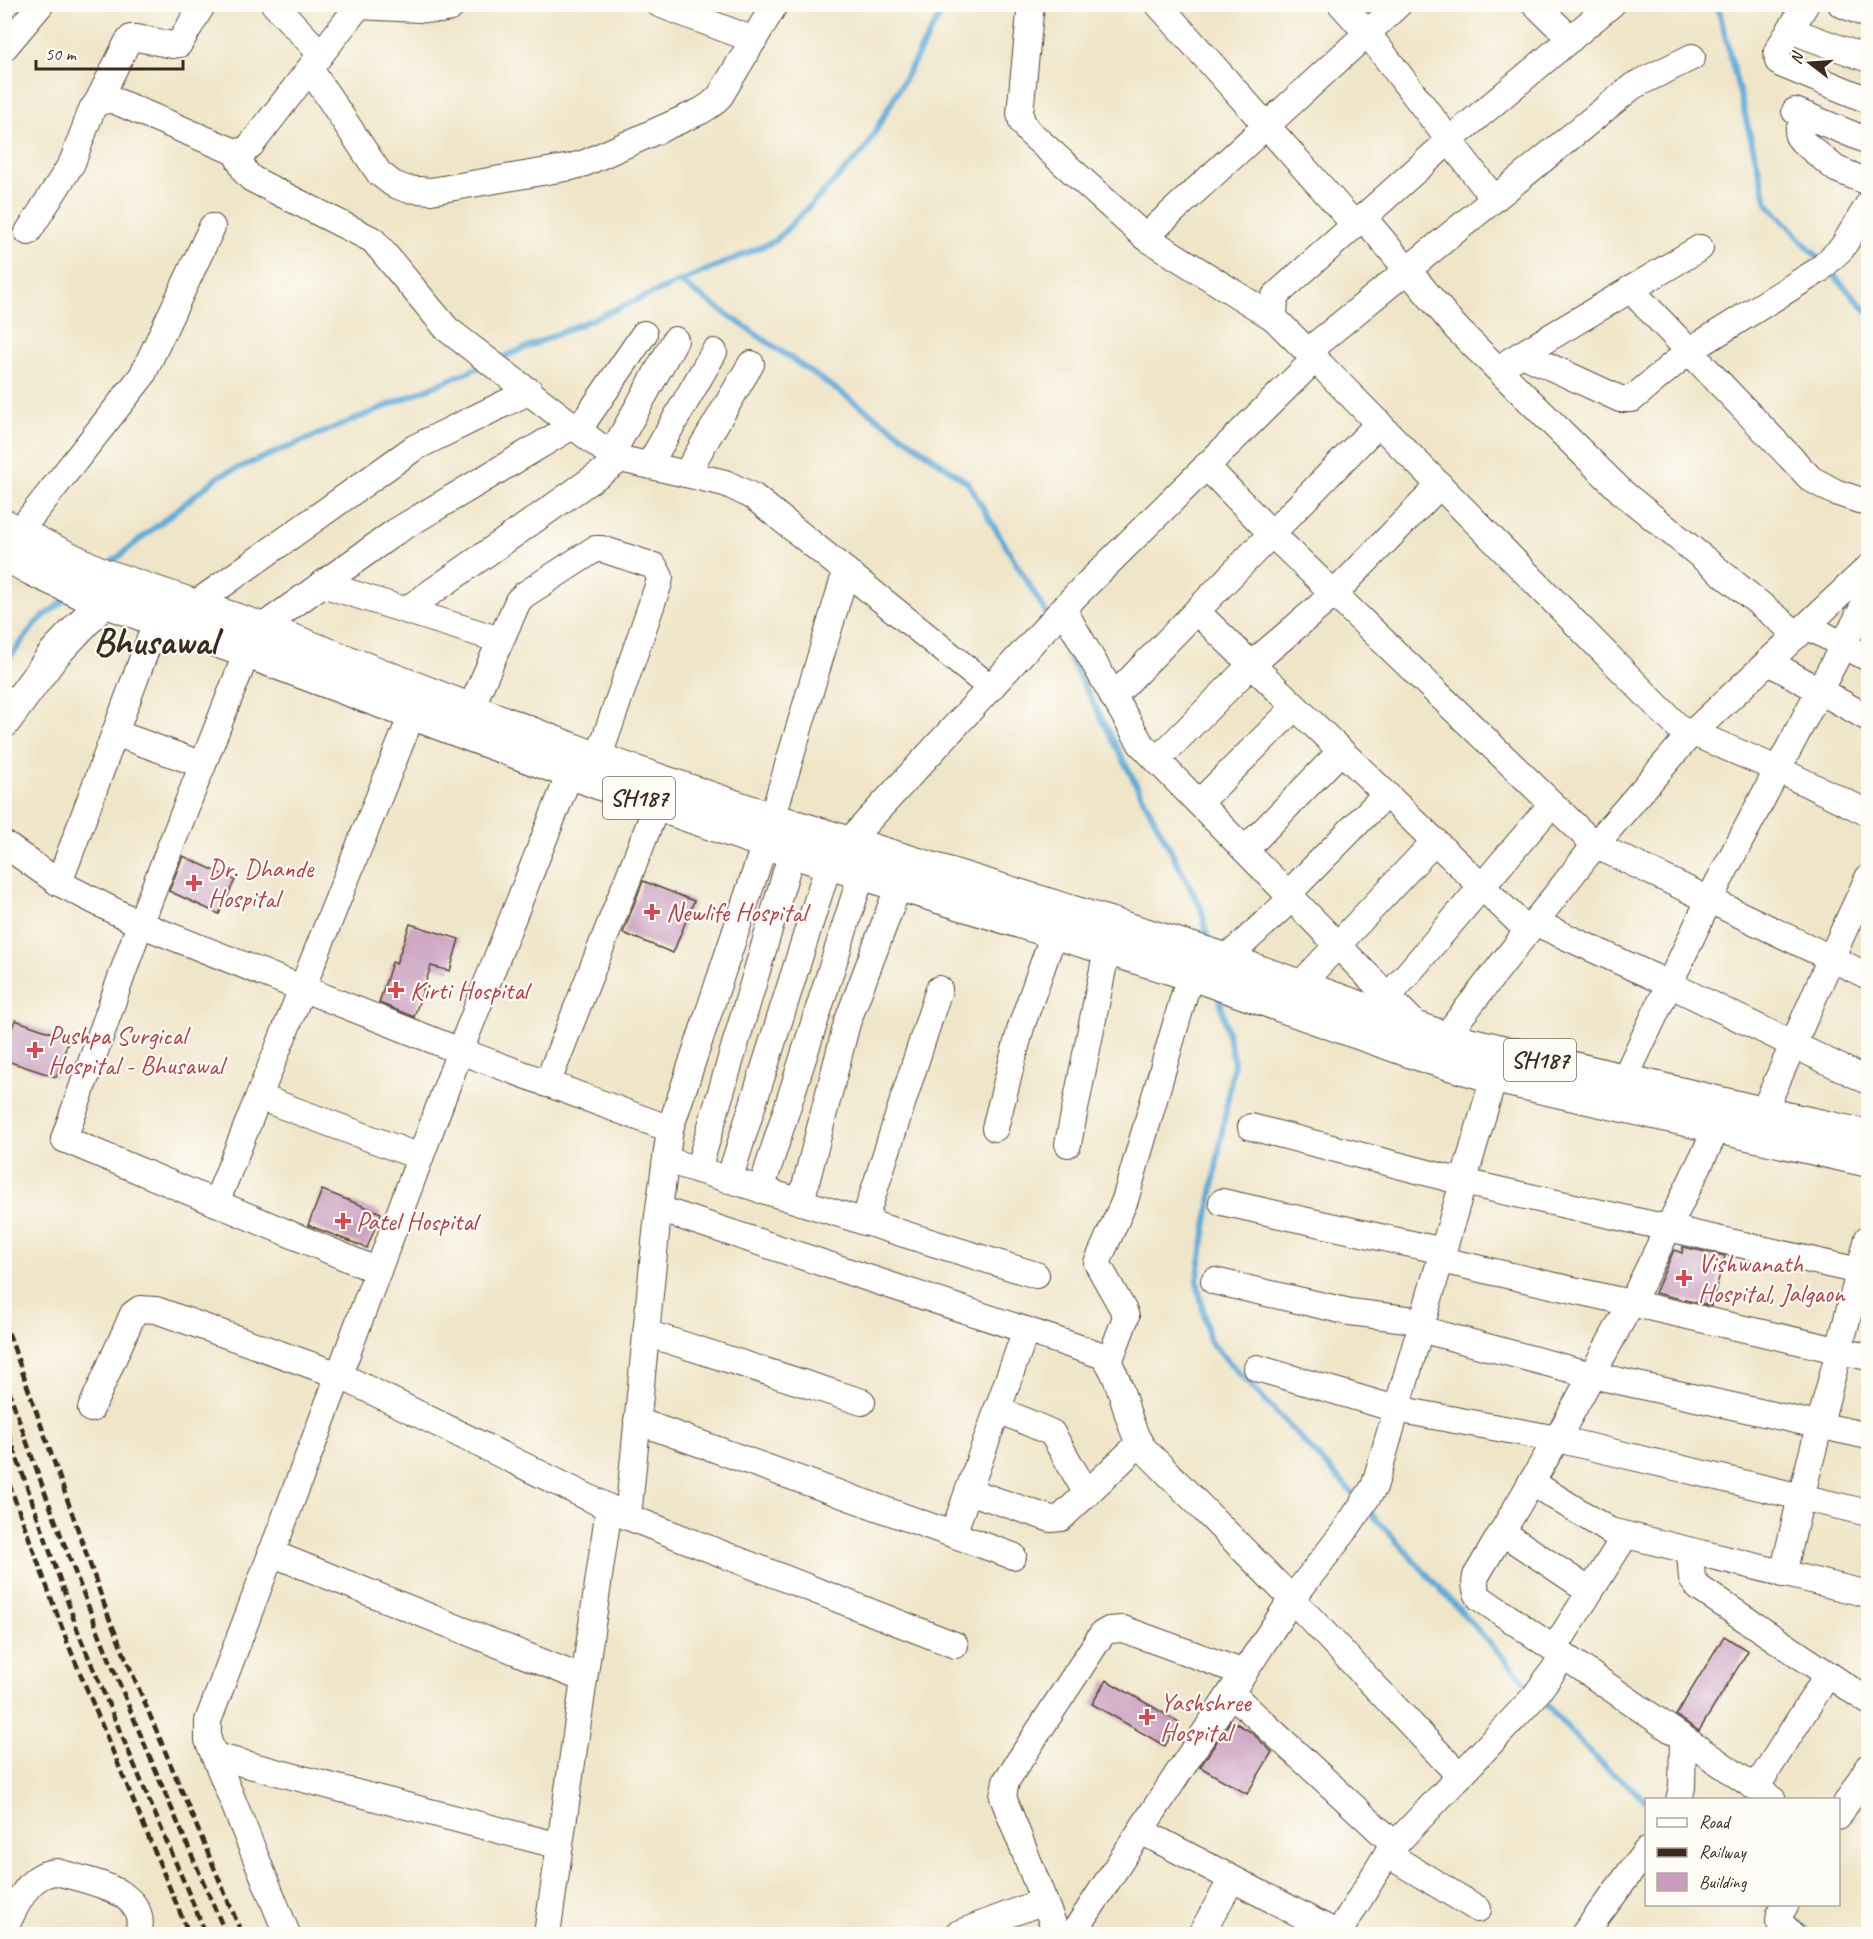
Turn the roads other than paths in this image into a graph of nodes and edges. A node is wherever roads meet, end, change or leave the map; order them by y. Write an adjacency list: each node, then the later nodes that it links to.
1 (41, 4): 21 (street)
2 (203, 4): 26 (street)
3 (274, 4): 24 (street)
4 (454, 4): 15 (street)
5 (659, 4): 20 (street)
6 (775, 4): 20 (street)
7 (1031, 4): 37 (street)
8 (1158, 4): 27 (street)
9 (1341, 4): 18 (street)
10 (1399, 4): 18 (street)
11 (1535, 4): 19 (street)
12 (1612, 4): 19 (street)
13 (1806, 4): 17 (street)
14 (1841, 4): 16 (street)
15 (359, 5): 24 (street)
16 (1869, 15)
17 (1790, 30): 23 (street); 25 (street)
18 (1368, 34): 27 (street); 28 (street)
19 (1571, 39): 28 (street)
20 (754, 40): 24 (street)
21 (4, 48)
22 (1692, 57): 32 (street)
23 (1869, 59)
24 (316, 62): 30 (street)
25 (1869, 100)
26 (97, 103): 30 (street); 36 (street)
27 (1267, 127): 34 (street); 37 (street)
28 (1450, 140): 32 (street); 34 (street)
29 (1869, 141): 31 (street)
30 (235, 152): 50 (street)
31 (1869, 182)
32 (1494, 199): 39 (street)
33 (1865, 218): 44 (street)
34 (1359, 221): 39 (street); 41 (street)
35 (212, 227): 60 (street)
36 (28, 232)
37 (1145, 237): 41 (street)
38 (1700, 248): 40 (street)
39 (1407, 269): 47 (street); 49 (street)
40 (1630, 290): 44 (street); 46 (street)
41 (1274, 318): 47 (street)
42 (644, 334): 52 (street)
43 (675, 340): 53 (street)
44 (1689, 351): 46 (street); 58 (street)
45 (714, 352): 54 (street)
46 (1522, 354): 49 (street)
47 (1311, 355): 51 (street); 55 (street)
48 (751, 364): 56 (street)
49 (1497, 369): 71 (street)
50 (526, 388): 52 (street); 66 (street)
51 (1378, 423): 57 (street); 59 (street)
52 (576, 427): 53 (street); 63 (street)
53 (616, 457): 54 (street); 68 (street)
54 (649, 465): 56 (street)
55 (1206, 466): 59 (street); 67 (street)
56 (686, 474): 61 (street)
57 (1440, 485): 65 (street); 87 (street)
58 (1869, 503)
59 (1272, 534): 65 (street); 69 (street)
60 (20, 545): 64 (main road, SH187)
61 (846, 571): 78 (street); 98 (street)
62 (1865, 583): 71 (street); 74 (street)
63 (322, 584): 68 (street); 72 (street)
64 (97, 589): 66 (main road, SH187); 70 (main road, SH187); 85 (main road)
65 (1334, 594): 77 (street); 95 (street)
66 (194, 605): 72 (main road, SH187)
67 (1063, 609): 78 (street); 80 (street)
68 (406, 610): 73 (street)
69 (1197, 612): 77 (street); 80 (street)
70 (157, 620): 72 (main road, SH187); 86 (street)
71 (1802, 631): 74 (street); 76 (street)
72 (254, 640): 82 (main road, SH187); 83 (main road, SH187); 90 (street)
73 (500, 640): 82 (street); 91 (street)
74 (1843, 645): 75 (street); 79 (street)
75 (1869, 658)
76 (1769, 662): 79 (street); 87 (street)
77 (1251, 665): 81 (street); 89 (street)
78 (991, 688): 103 (street)
79 (1819, 690): 84 (street); 92 (street)
80 (1113, 697): 89 (street)
81 (1295, 707): 88 (street); 94 (street)
82 (471, 710): 91 (main road, SH187)
83 (413, 712): 91 (main road, SH187); 121 (street)
84 (1869, 718)
85 (4, 722)
86 (115, 733): 90 (street); 106 (street)
87 (1691, 735): 92 (street); 101 (street)
88 (1341, 751): 93 (street); 102 (street)
89 (1157, 760): 94 (street)
90 (203, 765): 111 (street)
91 (584, 766): 96 (main road, SH187); 98 (main road, SH187); 126 (street)
92 (1777, 770): 97 (street); 110 (street)
93 (1386, 794): 99 (street); 109 (street)
94 (1199, 803): 102 (street)
95 (1552, 804): 101 (street); 108 (street)
96 (657, 805): 98 (main road, SH187); 130 (street)
97 (1869, 813)
98 (776, 838): 103 (main road, SH187); 136 (street); 142 (street)
99 (1435, 841): 108 (street); 114 (street)
100 (4, 844): 106 (street)
101 (1595, 845): 110 (street); 112 (street)
102 (1245, 850): 109 (street)
103 (838, 853): 104 (main road, SH187); 117 (main road, SH187); 143 (street)
104 (862, 873): 107 (main road, SH187); 145 (street)
105 (1869, 878): 116 (street)
106 (59, 883): 111 (street)
107 (899, 885): 113 (main road, SH187); 146 (street)
108 (1481, 886): 112 (street); 123 (street)
109 (1290, 896): 114 (street); 117 (street)
110 (1710, 900): 116 (street); 119 (street)
111 (140, 924): 121 (street); 148 (street)
112 (1531, 926): 119 (street); 124 (street)
113 (1054, 933): 115 (main road, SH187); 134 (street)
114 (1337, 945): 120 (street); 123 (street)
115 (1107, 949): 117 (main road, SH187); 138 (street)
116 (1831, 958): 118 (street); 125 (street)
117 (1209, 968): 120 (main road, SH187); 124 (main road, SH187); 164 (street)
118 (1869, 976)
119 (1669, 984): 125 (street); 128 (street)
120 (1299, 986): 124 (main road, SH187)
121 (303, 989): 126 (street); 131 (street)
122 (939, 989): 150 (street)
123 (1388, 997): 124 (street)
124 (1430, 1041): 127 (main road, SH187); 128 (main road, SH187)
125 (1793, 1045): 129 (street); 132 (street)
126 (460, 1051): 130 (street); 139 (street)
127 (1494, 1077): 135 (main road, SH187); 144 (street)
128 (1624, 1080): 132 (main road, SH187)
129 (1869, 1081)
130 (547, 1084): 136 (street)
131 (259, 1097): 139 (street); 148 (street)
132 (1758, 1124): 135 (main road, SH187); 137 (main road, SH187); 141 (main road, SH187)
133 (1251, 1127): 144 (street)
134 (995, 1128)
135 (1717, 1128): 151 (street)
136 (670, 1129): 140 (street)
137 (1869, 1136)
138 (1068, 1144)
139 (420, 1157): 154 (street)
140 (666, 1160): 142 (street); 149 (street)
141 (1869, 1161)
142 (698, 1170): 143 (street)
143 (729, 1180): 145 (street)
144 (1463, 1182): 151 (street); 153 (street)
145 (761, 1190): 146 (street)
146 (801, 1202): 150 (street)
147 (1222, 1202): 153 (street)
148 (216, 1203): 154 (street)
149 (659, 1209): 160 (street); 161 (street)
150 (864, 1222): 156 (street)
151 (1667, 1229): 155 (street); 158 (street)
152 (1869, 1238): 155 (street)
153 (1442, 1255): 158 (street); 159 (street)
154 (378, 1271): 166 (street)
155 (1864, 1272): 162 (street)
156 (1036, 1275)
157 (1214, 1281): 159 (street)
158 (1632, 1302): 162 (street); 167 (street)
159 (1421, 1325): 167 (street); 170 (street)
160 (1026, 1330): 164 (street); 169 (street)
161 (646, 1333): 168 (street); 172 (street)
162 (1839, 1351): 163 (street); 173 (street)
163 (1869, 1357)
164 (1109, 1362): 176 (street)
165 (1257, 1368): 170 (street)
166 (339, 1375): 171 (street); 181 (street); 187 (street)
167 (1592, 1375): 173 (street); 175 (street)
168 (862, 1402)
169 (997, 1409): 178 (street); 179 (street)
170 (1396, 1409): 175 (street); 192 (street)
171 (91, 1410)
172 (637, 1421): 181 (street); 184 (street)
173 (1819, 1426): 174 (street); 180 (street)
174 (1869, 1436)
175 (1557, 1438): 177 (street); 180 (street)
176 (1140, 1443): 179 (street); 192 (street)
177 (1531, 1482): 183 (street); 185 (street)
178 (968, 1491): 179 (street); 184 (street)
179 (1087, 1494)
180 (1801, 1497): 182 (street); 189 (street)
181 (618, 1512): 193 (street); 196 (street)
182 (1869, 1514)
183 (1502, 1532): 190 (street); 194 (street)
184 (953, 1534): 188 (street)
185 (1625, 1536): 186 (street); 190 (street)
186 (1690, 1551): 189 (street); 195 (street)
187 (271, 1553): 196 (street); 200 (street)
188 (1013, 1556)
189 (1783, 1574): 191 (street)
190 (1590, 1591): 194 (street)
191 (1869, 1594)
192 (1292, 1599): 197 (street); 202 (street)
193 (955, 1645)
194 (1556, 1660): 199 (street); 202 (street)
195 (1828, 1674): 198 (street); 203 (street)
196 (584, 1679): 207 (street)
197 (1238, 1683): 206 (street); 208 (street); 211 (street)
198 (1869, 1701)
199 (1683, 1738): 203 (street); 204 (street)
200 (215, 1756): 207 (street); 215 (street)
201 (1869, 1767): 205 (street)
202 (1460, 1776): 208 (street)
203 (1764, 1794)
204 (1680, 1798)
205 (1840, 1815)
206 (1141, 1831): 210 (street); 219 (street)
207 (560, 1846): 216 (street)
208 (1391, 1849): 212 (street); 221 (street)
209 (1645, 1854): 222 (street)
210 (1232, 1880): 220 (street); 221 (street)
211 (1044, 1900): 217 (street); 218 (street)
212 (1478, 1909)
213 (4, 1929): 214 (street)
214 (138, 1935)
215 (287, 1935)
216 (547, 1935)
217 (957, 1935)
218 (1058, 1935)
219 (1073, 1935)
220 (1201, 1935)
221 (1338, 1935)
222 (1584, 1935)

